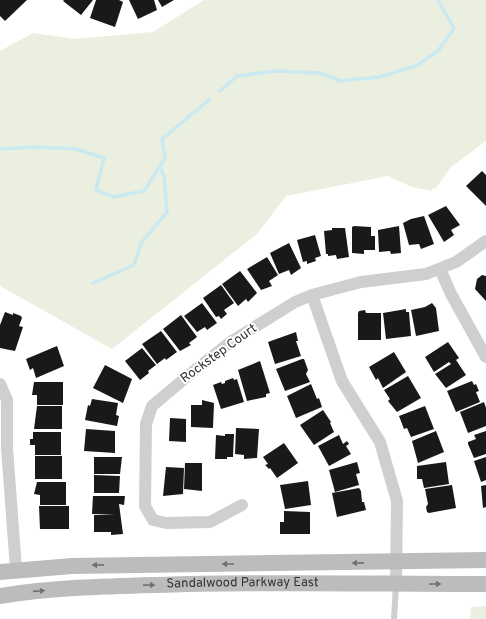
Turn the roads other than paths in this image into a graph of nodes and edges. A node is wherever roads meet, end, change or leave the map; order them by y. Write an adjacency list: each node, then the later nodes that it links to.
1 (486, 240): 2 (street, Rockstep Court)
2 (440, 269): 3 (street, Rockstep Court); 4 (street)
3 (312, 295): 6 (street, Rockstep Court); 8 (street)
4 (486, 357)
5 (0, 384): 9 (street)
6 (242, 505)
7 (486, 560): 8 (main road, Sandalwood Parkway East)
8 (396, 562): 9 (main road, Sandalwood Parkway East, one-way to 9); 10 (street)
9 (8, 571)
10 (396, 584): 11 (main road, Sandalwood Parkway East, one-way to 11); 12 (main road, Sandalwood Parkway East, one-way to 10); 13 (lane)
11 (486, 584)
12 (0, 596)
13 (394, 619)

